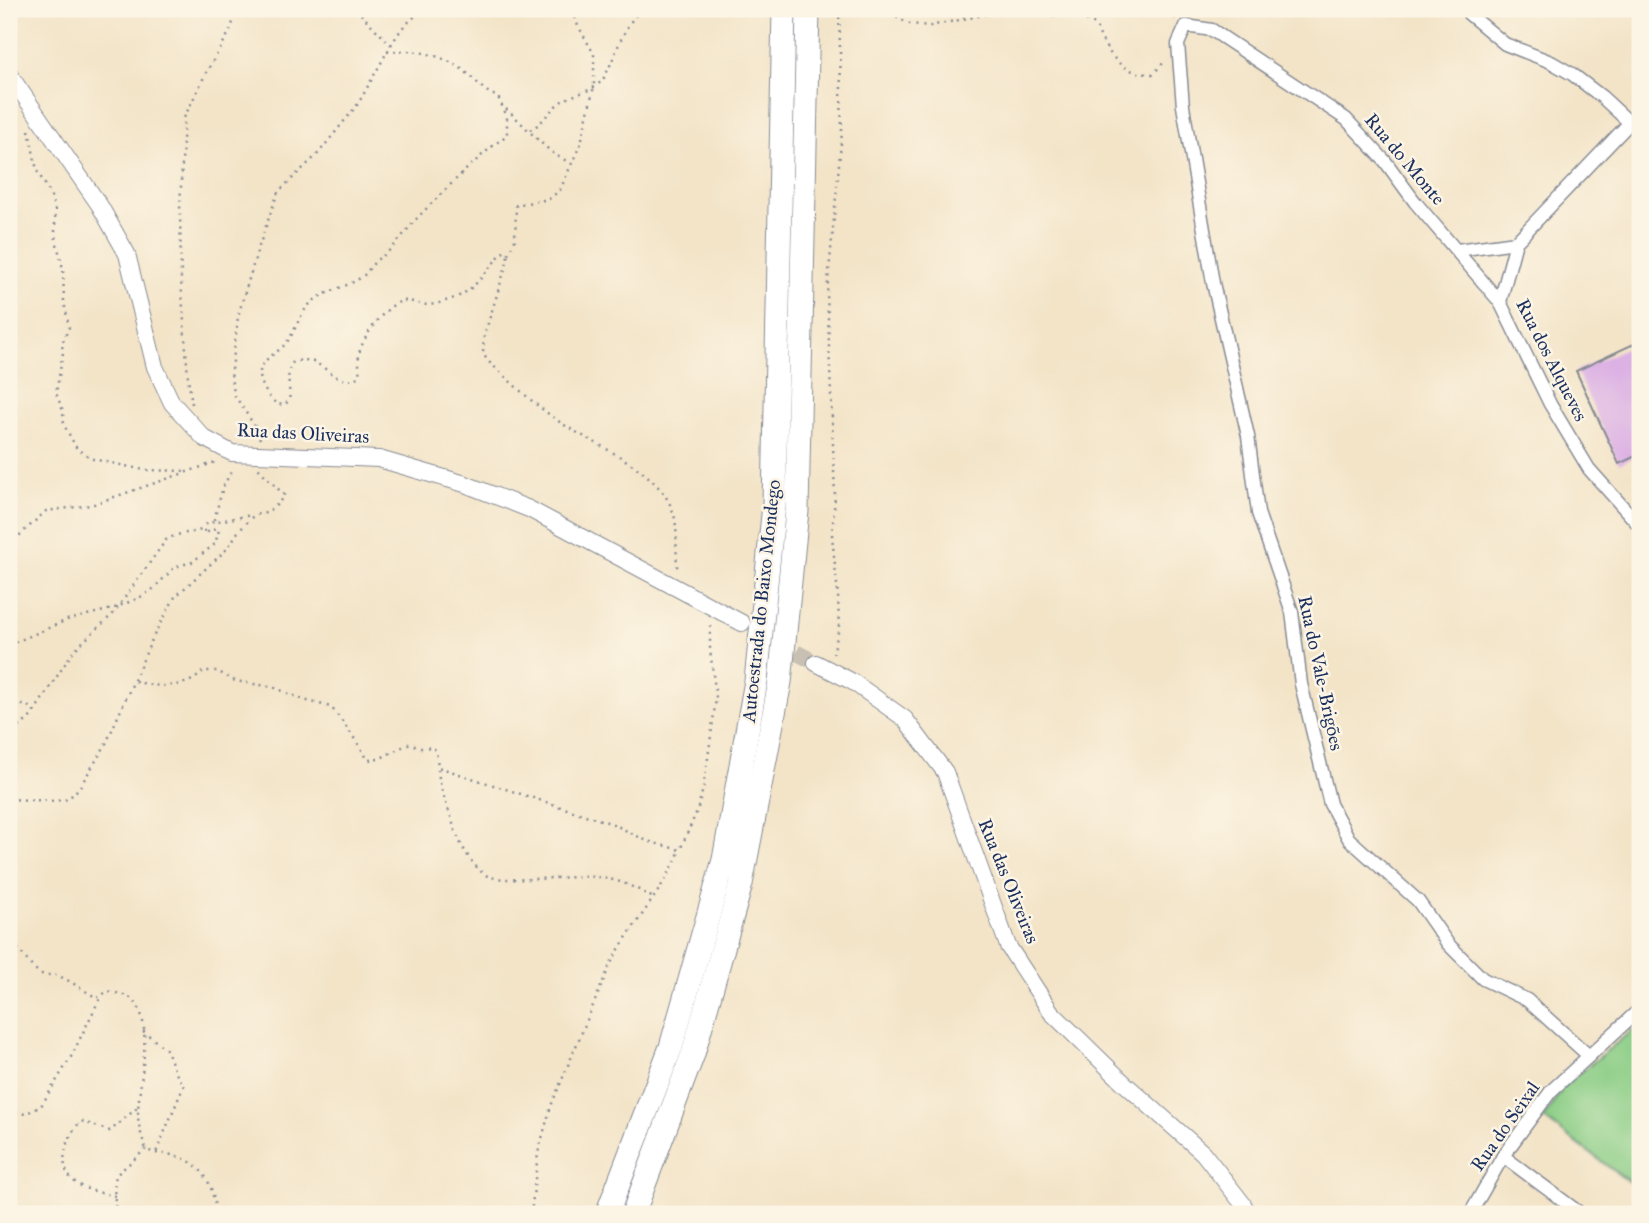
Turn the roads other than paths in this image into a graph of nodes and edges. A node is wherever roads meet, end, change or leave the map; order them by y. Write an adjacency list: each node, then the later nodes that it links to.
1 (784, 9): 17 (highway, Autoestrada do Baixo Mondego)
2 (808, 9): 18 (highway, Autoestrada do Baixo Mondego)
3 (1469, 14): 7 (street)
4 (1180, 23): 9 (street, Rua do Monte); 15 (street, Rua do Vale-Brigões)
5 (9, 74): 12 (street, Rua das Oliveiras)
6 (1640, 112): 7 (street, Rua dos Alqueves)
7 (1630, 123): 8 (street, Rua dos Alqueves)
8 (1516, 242): 9 (street); 10 (street, Rua dos Alqueves)
9 (1457, 250): 10 (street, Rua do Monte)
10 (1500, 302): 11 (street, Rua dos Alqueves)
11 (1640, 526)
12 (742, 623)
13 (822, 666): 19 (street, Rua das Oliveiras)
14 (1640, 1009): 15 (street, Rua do Seixal)
15 (1589, 1056): 16 (street, Rua do Seixal)
16 (1503, 1156): 20 (street, Rua do Seixal); 21 (street)
17 (607, 1214)
18 (633, 1214)
19 (1248, 1214)
20 (1470, 1214)
21 (1581, 1214)

